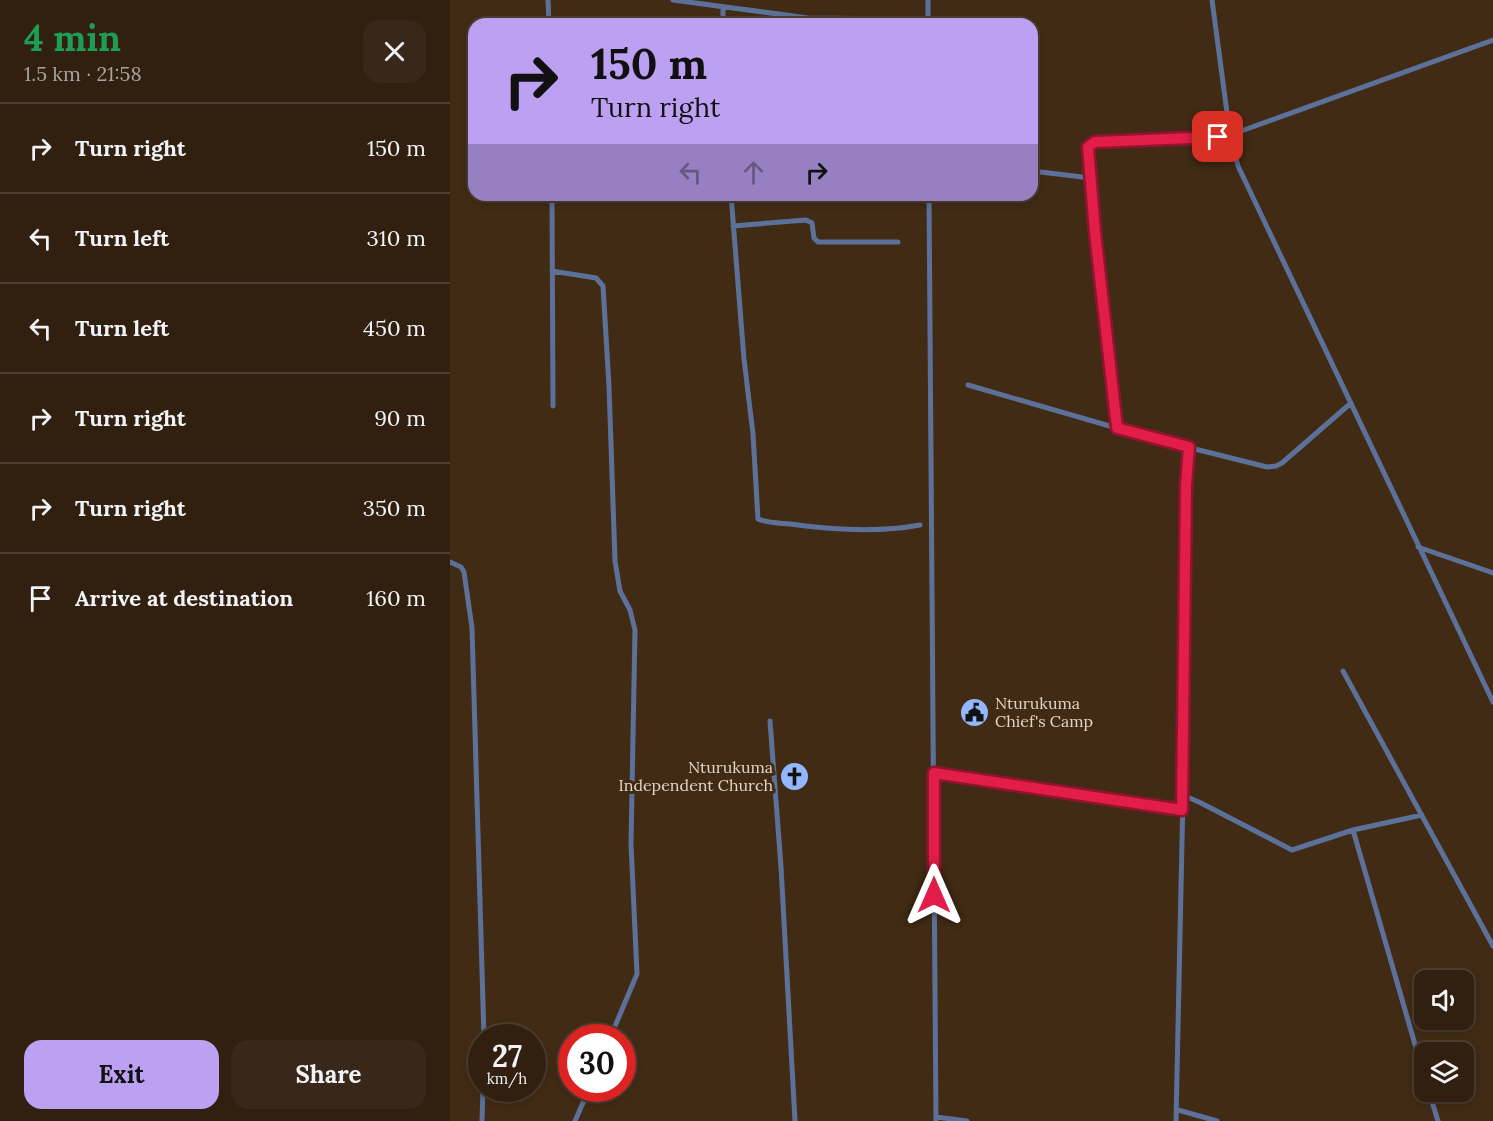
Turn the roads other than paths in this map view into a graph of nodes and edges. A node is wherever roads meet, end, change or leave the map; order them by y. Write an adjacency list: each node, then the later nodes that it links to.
1 (548, 0): 6 (street)
2 (673, 0): 5 (street)
3 (928, 0): 9 (street)
4 (1212, 0): 11 (street)
5 (723, 8): 7 (street); 8 (street)
6 (549, 18)
7 (723, 18)
8 (808, 18)
9 (928, 18)
10 (1493, 40): 11 (street)
11 (1230, 135): 13 (street); 21 (street)
12 (1038, 172): 13 (street)
13 (1090, 178): 23 (street)
14 (552, 201): 19 (street)
15 (731, 201): 17 (street)
16 (929, 201): 32 (street)
17 (733, 226): 18 (street); 25 (street)
18 (898, 242)
19 (552, 271): 22 (street); 39 (street)
20 (968, 385): 23 (street)
21 (1350, 403): 24 (street); 26 (street)
22 (553, 406)
23 (1117, 428): 24 (street)
24 (1189, 447): 33 (street)
25 (920, 525)
26 (1418, 547): 28 (street); 30 (street)
27 (450, 562): 38 (street)
28 (1493, 573)
29 (1343, 671): 35 (street)
30 (1493, 702)
31 (770, 721): 48 (street)
32 (934, 773): 34 (street); 45 (street)
33 (1183, 795): 34 (street); 36 (street)
34 (1182, 810): 44 (street)
35 (1422, 815): 36 (street); 37 (street)
36 (1353, 830): 40 (street)
37 (1493, 946)
38 (484, 1024)
39 (616, 1024)
40 (1414, 1042)
41 (483, 1102): 46 (street)
42 (583, 1102): 47 (street)
43 (1432, 1102): 52 (street)
44 (1178, 1110): 50 (street); 51 (street)
45 (936, 1119): 49 (street)
46 (482, 1121)
47 (575, 1121)
48 (795, 1121)
49 (967, 1121)
50 (1176, 1121)
51 (1217, 1121)
52 (1438, 1121)

